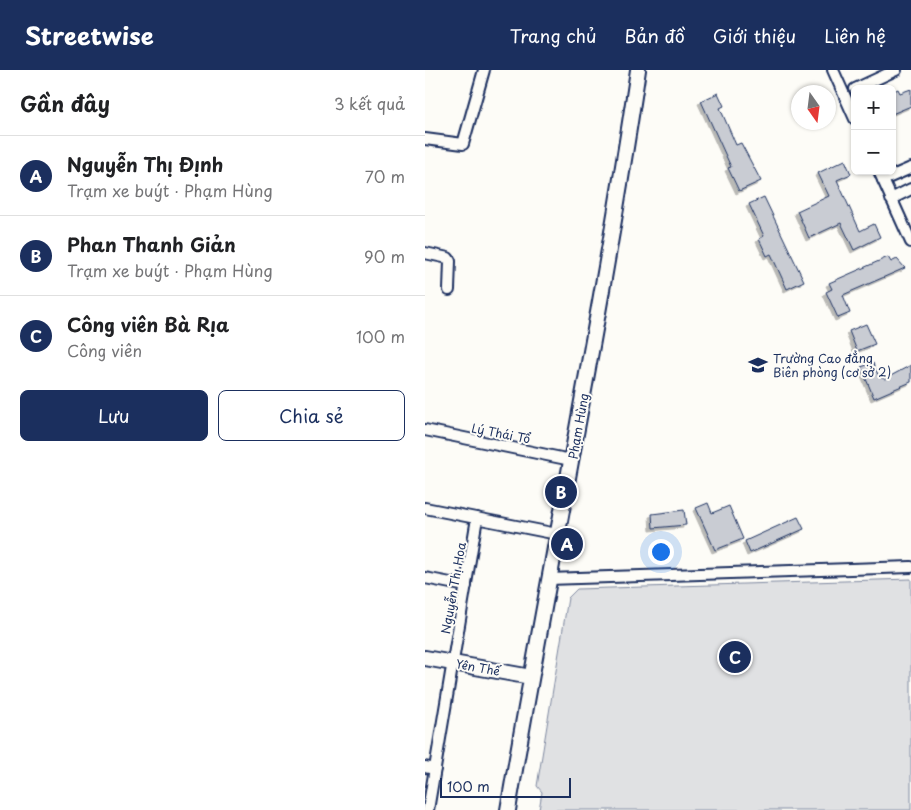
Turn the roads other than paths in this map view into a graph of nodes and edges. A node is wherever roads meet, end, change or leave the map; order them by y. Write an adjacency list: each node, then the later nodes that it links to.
1 (484, 70): 9 (street)
2 (638, 70): 18 (street, Phạm Hùng)
3 (833, 70): 7 (street)
4 (896, 70): 5 (street)
5 (864, 85)
6 (851, 91): 7 (street)
7 (843, 94): 8 (street)
8 (851, 111)
9 (425, 139)
10 (911, 168): 11 (street)
11 (881, 176): 13 (street)
12 (911, 189): 13 (street)
13 (891, 199): 14 (street)
14 (911, 242)
15 (425, 253): 16 (street)
16 (449, 290)
17 (425, 430): 18 (street, Lý Thái Tổ)
18 (571, 460): 21 (street, Phạm Hùng)
19 (425, 508): 20 (street)
20 (477, 518): 21 (street); 25 (street, Nguyễn Thị Hoa)
21 (557, 534): 24 (street, Phạm Hùng)
22 (911, 567): 24 (street)
23 (425, 578): 25 (street)
24 (548, 579): 28 (street, Phạm Hùng)
25 (466, 586): 27 (street, Nguyễn Thị Hoa)
26 (425, 658): 27 (street, Yên Thế)
27 (452, 663): 28 (street, Yên Thế); 29 (street, Nguyễn Thị Hoa)
28 (531, 677): 31 (street, Phạm Hùng)
29 (430, 768): 30 (street, Nguyễn Thị Hoa)
30 (428, 810)
31 (508, 810)

